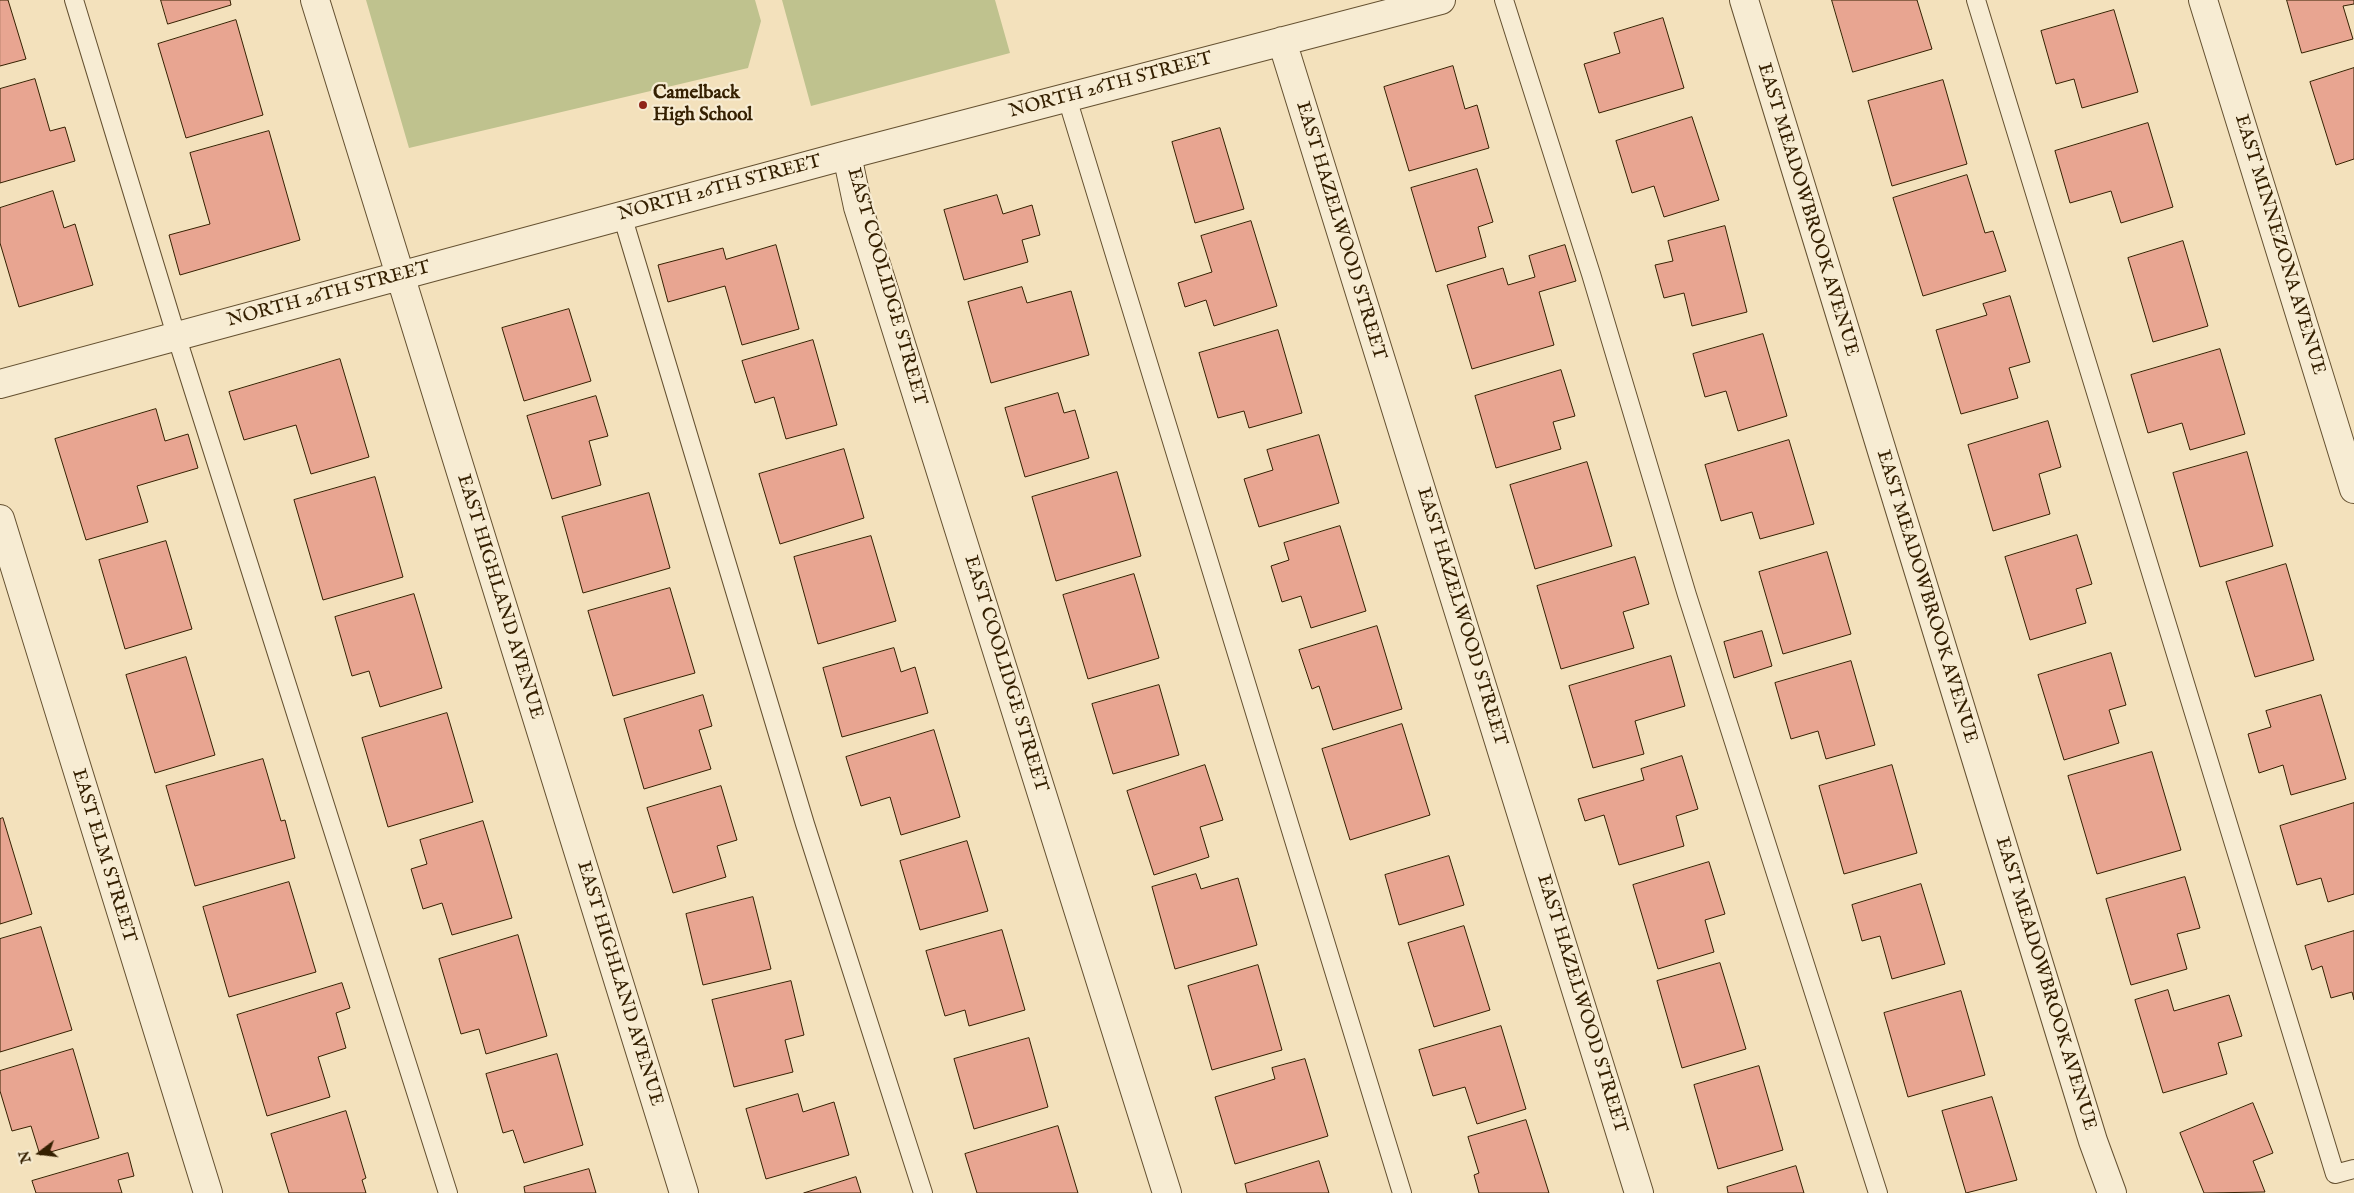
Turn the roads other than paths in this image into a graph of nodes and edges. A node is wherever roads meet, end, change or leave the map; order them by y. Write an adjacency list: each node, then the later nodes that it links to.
1 (74, 0): 13 (lane)
2 (315, 0): 12 (street, EAST HIGHLAND AVENUE)
3 (1441, 0): 8 (street, NORTH 26TH STREET)
4 (1504, 0): 25 (lane)
5 (1744, 0): 26 (street, EAST MEADOWBROOK AVENUE)
6 (1976, 0): 17 (lane)
7 (2203, 0): 15 (street, EAST MINNEZONA AVENUE)
8 (1282, 41): 9 (street, NORTH 26TH STREET); 24 (street, EAST HAZELWOOD STREET)
9 (1067, 98): 10 (street, NORTH 26TH STREET); 23 (lane)
10 (847, 155): 11 (street, NORTH 26TH STREET); 22 (street, EAST COOLIDGE STREET)
11 (622, 215): 12 (street, NORTH 26TH STREET); 21 (lane)
12 (399, 276): 13 (street, NORTH 26TH STREET); 20 (street, EAST HIGHLAND AVENUE)
13 (176, 335): 14 (street, NORTH 26TH STREET); 19 (lane)
14 (0, 384)
15 (2354, 489)
16 (0, 519): 18 (street, EAST ELM STREET)
17 (2354, 1169)
18 (208, 1193)
19 (448, 1193)
20 (684, 1193)
21 (923, 1193)
22 (1167, 1193)
23 (1402, 1193)
24 (1640, 1193)
25 (1878, 1193)
26 (2112, 1193)

